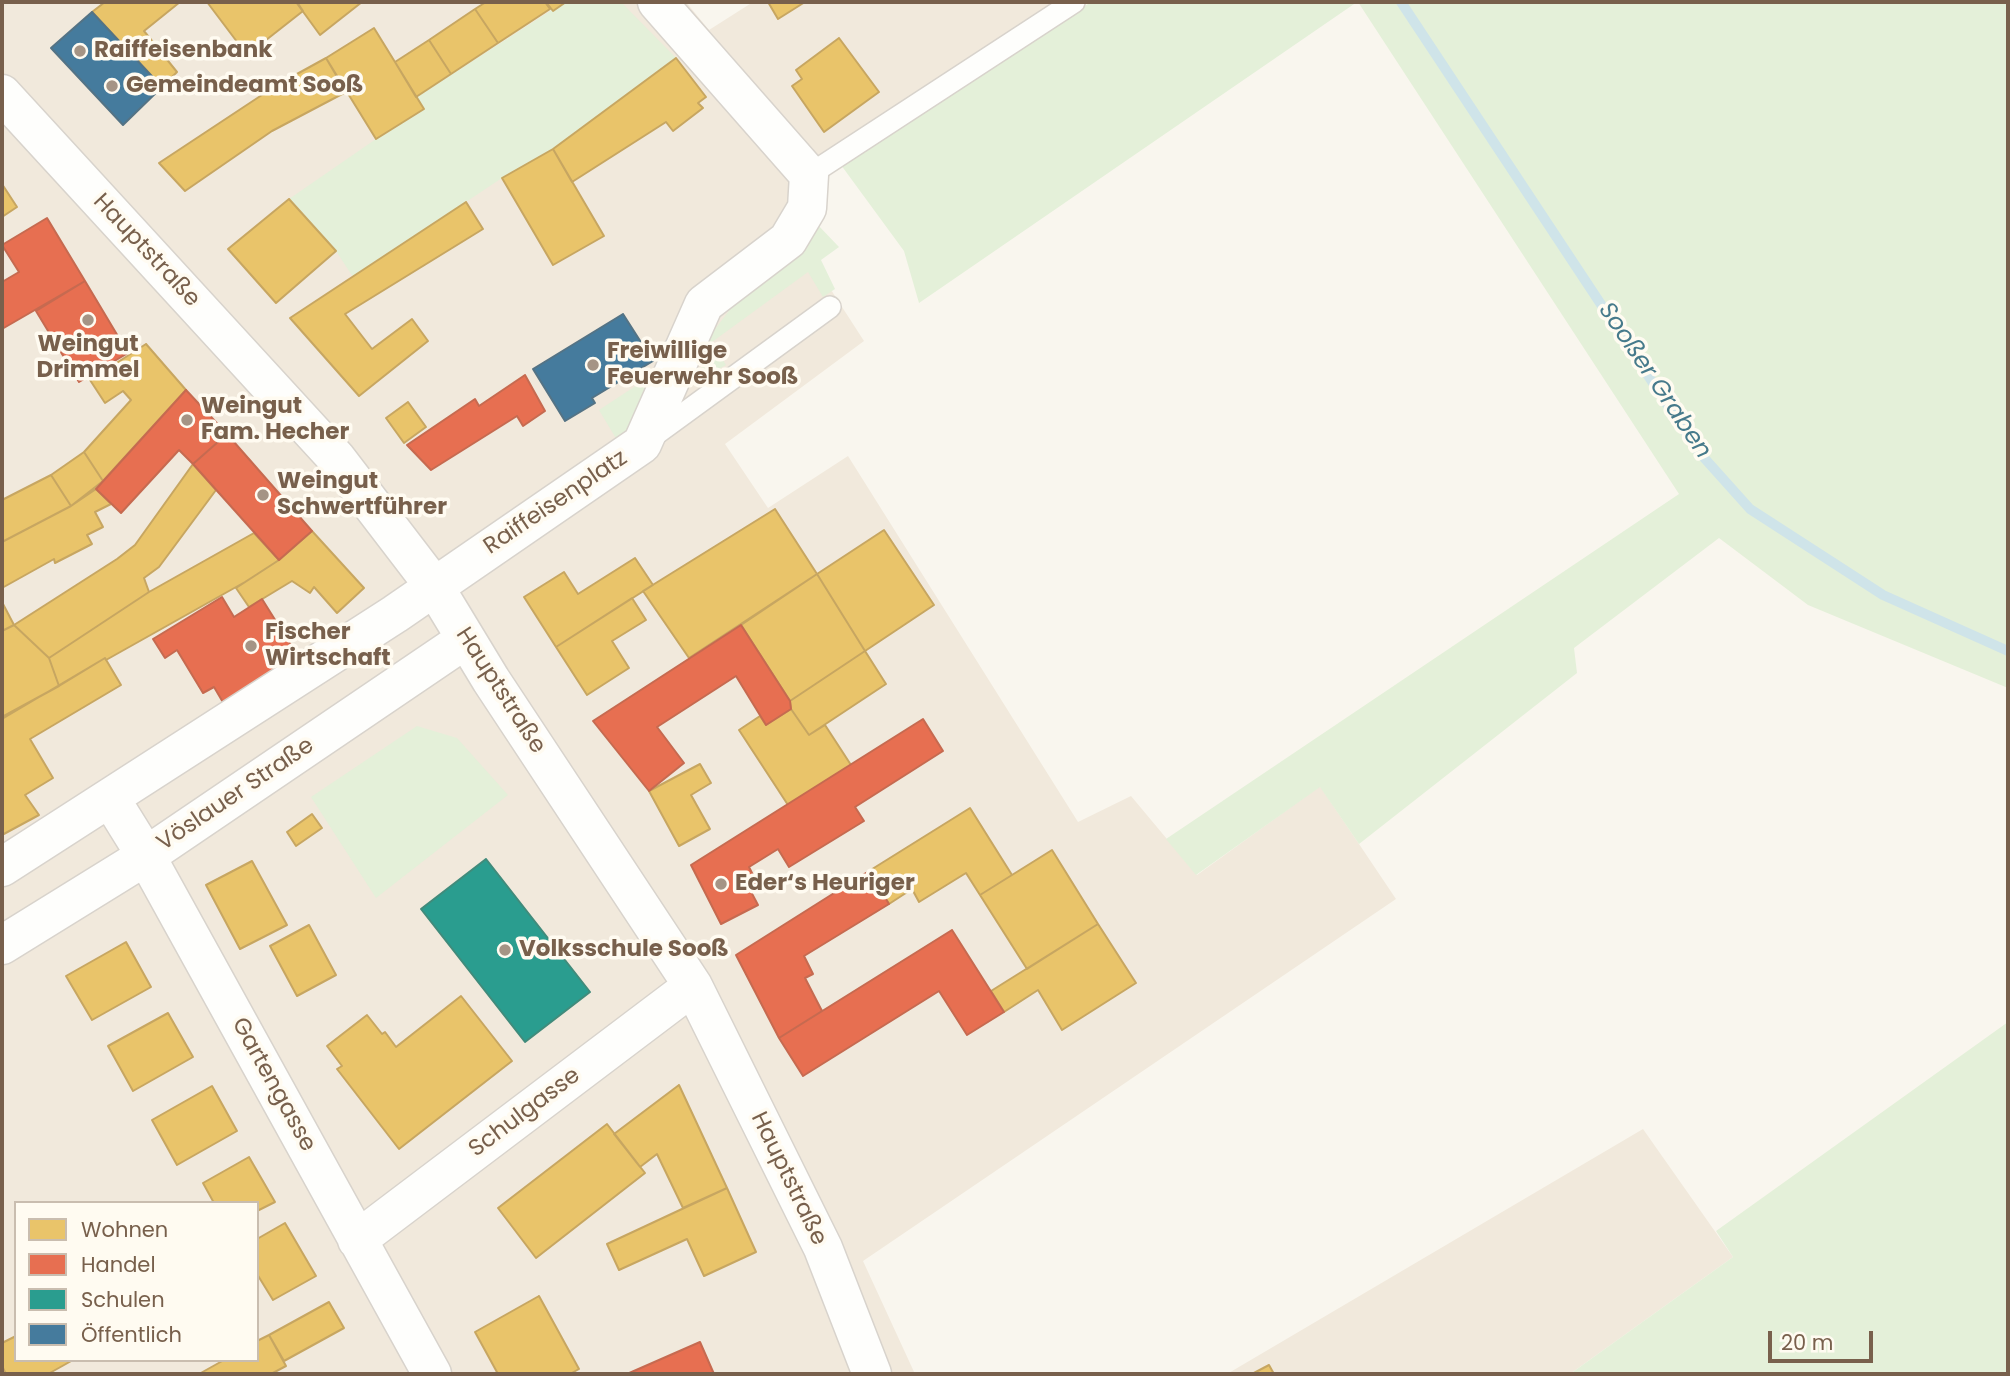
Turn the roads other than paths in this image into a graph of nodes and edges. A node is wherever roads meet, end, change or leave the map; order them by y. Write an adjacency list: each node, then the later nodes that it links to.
1 (657, 2): 4 (street)
2 (1074, 2): 4 (lane)
3 (2, 94): 7 (street, Hauptstraße)
4 (808, 192): 6 (street, Raiffeisenplatz)
5 (830, 307): 6 (lane)
6 (642, 444): 7 (street, Raiffeisenplatz)
7 (434, 586): 8 (street, Hauptstraße); 9 (street)
8 (466, 639): 10 (street, Vöslauer Straße); 13 (street, Hauptstraße)
9 (110, 798): 10 (street, Gartengasse); 11 (street)
10 (146, 856): 12 (street, Vöslauer Straße); 14 (street, Gartengasse)
11 (2, 867)
12 (2, 945)
13 (693, 986): 14 (street, Schulgasse); 16 (street, Hauptstraße)
14 (358, 1240): 15 (street, Gartengasse)
15 (432, 1374)
16 (872, 1374)

